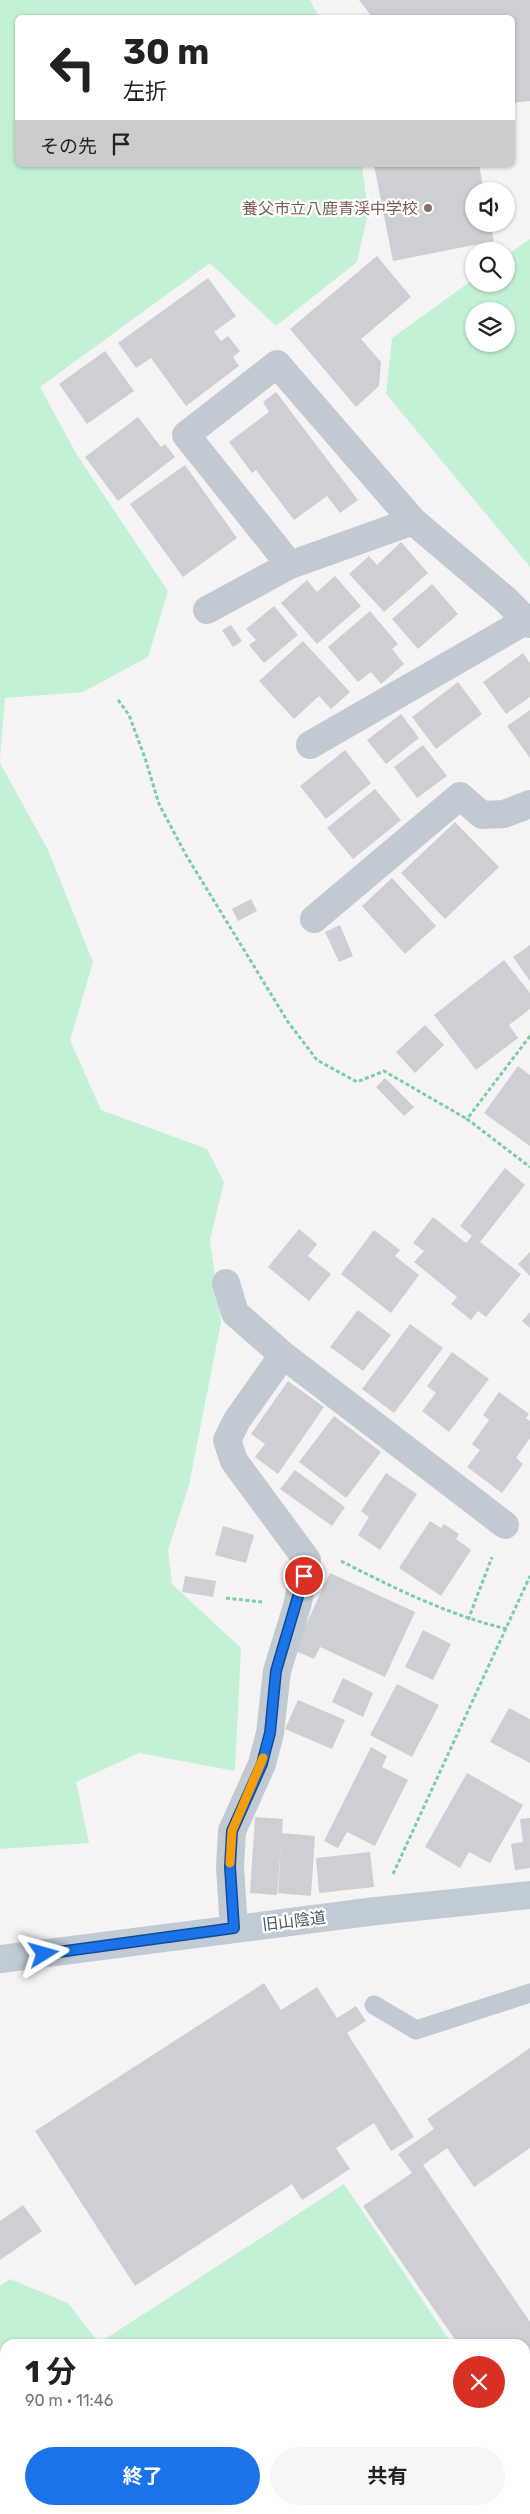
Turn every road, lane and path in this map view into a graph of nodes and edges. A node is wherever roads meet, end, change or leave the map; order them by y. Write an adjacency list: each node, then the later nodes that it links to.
1 (414, 521): 2 (street); 2 (street); 4 (street)
2 (290, 565): 3 (street)
3 (207, 610)
4 (528, 622): 6 (street)
5 (118, 700): 10 (path)
6 (310, 745)
7 (530, 804): 8 (street)
8 (314, 919)
9 (530, 1036): 10 (path)
10 (467, 1119): 11 (path)
11 (530, 1167)
12 (226, 1283): 13 (street)
13 (283, 1355): 14 (street); 15 (street)
14 (505, 1525): 17 (path)
15 (307, 1560): 17 (path); 21 (street)
16 (530, 1576): 18 (path)
17 (468, 1620): 18 (path)
18 (507, 1629): 20 (path)
19 (530, 1895): 20 (street, 旧山陰道)
20 (376, 1911): 21 (street, 旧山陰道)
21 (234, 1928): 22 (street, 旧山陰道)
22 (0, 1959)
23 (530, 1993): 24 (lane)
24 (374, 2005)

